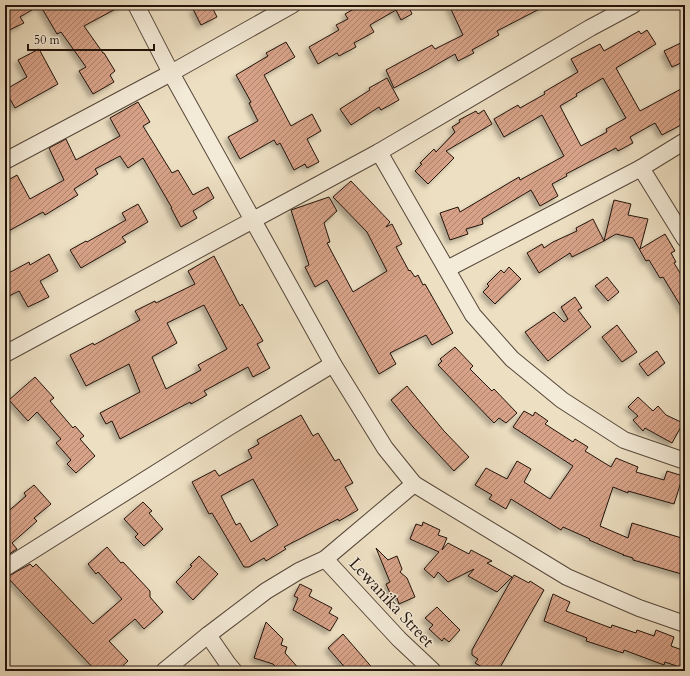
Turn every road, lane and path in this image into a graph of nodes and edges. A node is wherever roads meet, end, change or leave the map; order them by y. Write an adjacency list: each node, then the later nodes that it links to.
1 (136, 5): 4 (street)
2 (292, 5): 4 (street)
3 (633, 5): 6 (street)
4 (171, 73): 7 (street); 9 (street)
5 (685, 141): 8 (street)
6 (379, 152): 9 (street); 11 (street)
7 (5, 161)
8 (641, 168): 10 (street); 11 (street)
9 (253, 219): 12 (street); 13 (street)
10 (685, 239)
11 (447, 268): 14 (street)
12 (5, 354)
13 (333, 364): 15 (street); 17 (street)
14 (685, 462)
15 (414, 484): 16 (street); 18 (street)
16 (325, 559): 19 (street); 22 (street, Lewanika Street)
17 (5, 568)
18 (685, 624)
19 (208, 635): 20 (street); 21 (street)
20 (164, 671)
21 (234, 671)
22 (433, 671)

